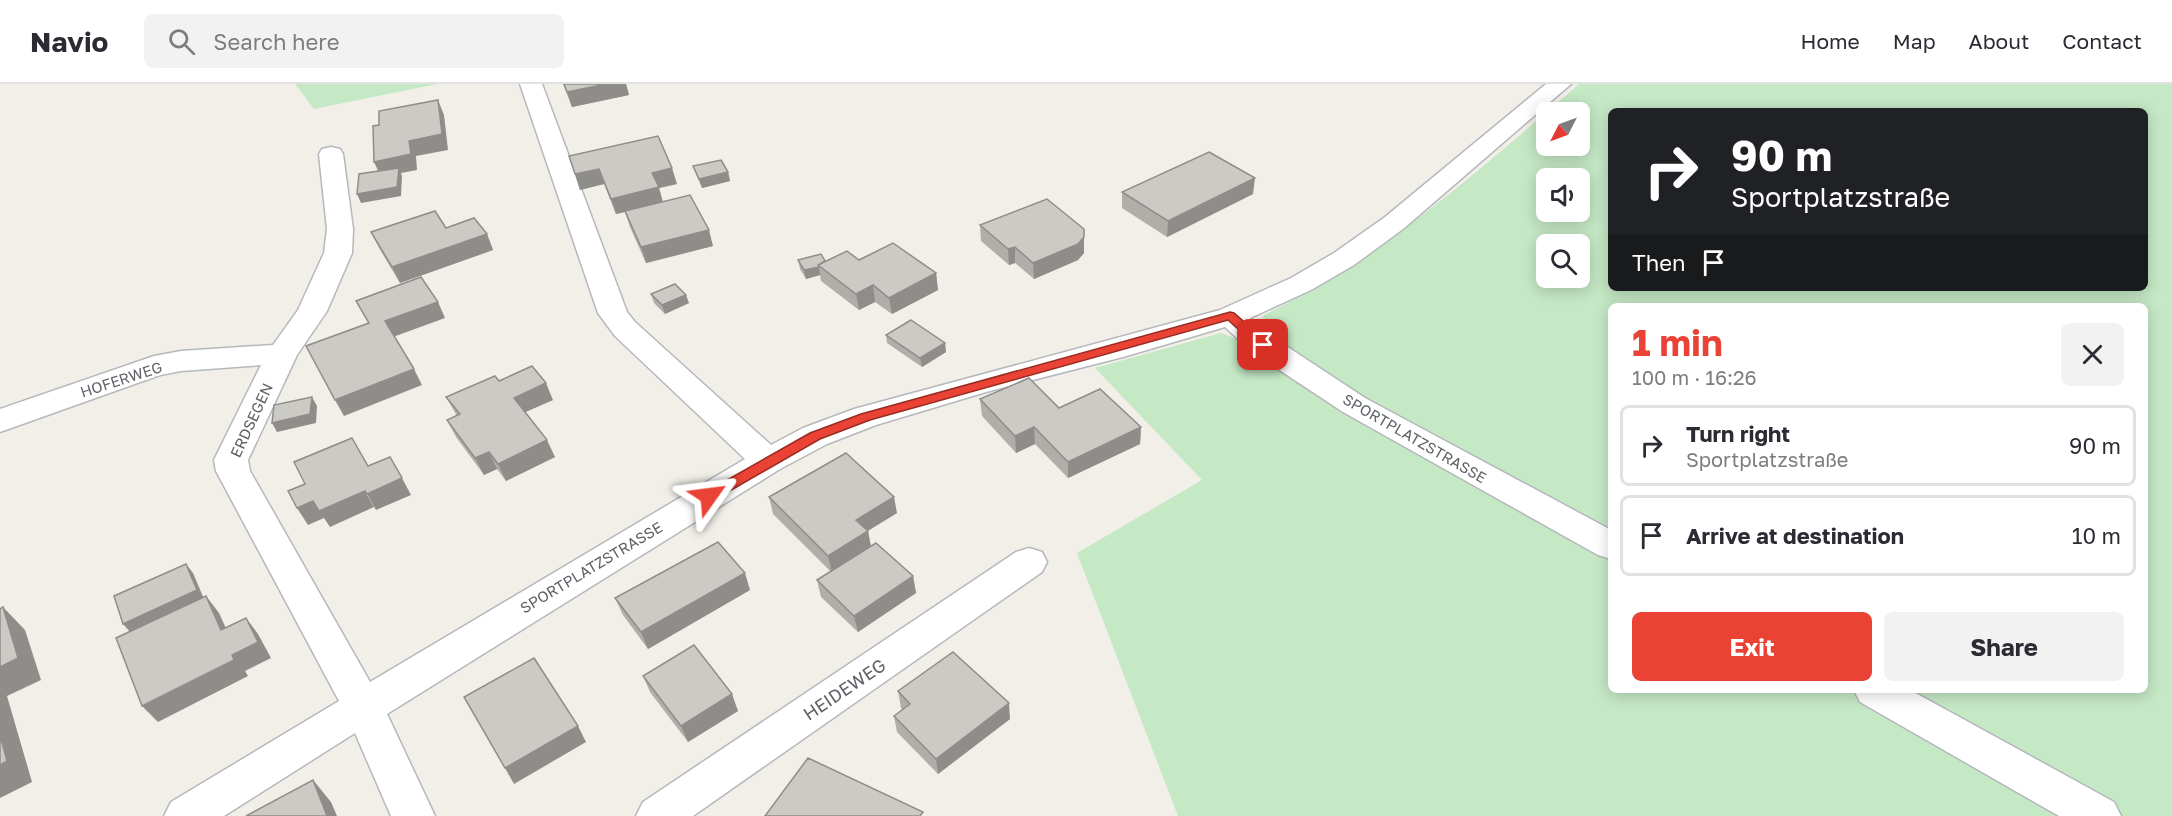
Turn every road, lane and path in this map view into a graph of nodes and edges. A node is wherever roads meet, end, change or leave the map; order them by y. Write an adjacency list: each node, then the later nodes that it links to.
1 (531, 84): 7 (street)
2 (1560, 84): 4 (street, SPORTPLATZSTRASSE)
3 (331, 154): 5 (street, ERDSEGEN)
4 (1230, 315): 7 (street, SPORTPLATZSTRASSE); 8 (street, SPORTPLATZSTRASSE)
5 (282, 354): 6 (street, HOFERWEG); 11 (street, ERDSEGEN)
6 (0, 421)
7 (768, 461): 11 (street, SPORTPLATZSTRASSE)
8 (1608, 544)
9 (1029, 562): 14 (street, HEIDEWEG)
10 (1880, 693): 15 (street)
11 (363, 706): 12 (street, SPORTPLATZSTRASSE); 13 (street, ERDSEGEN)
12 (186, 816)
13 (413, 816)
14 (658, 816)
15 (2099, 816)

